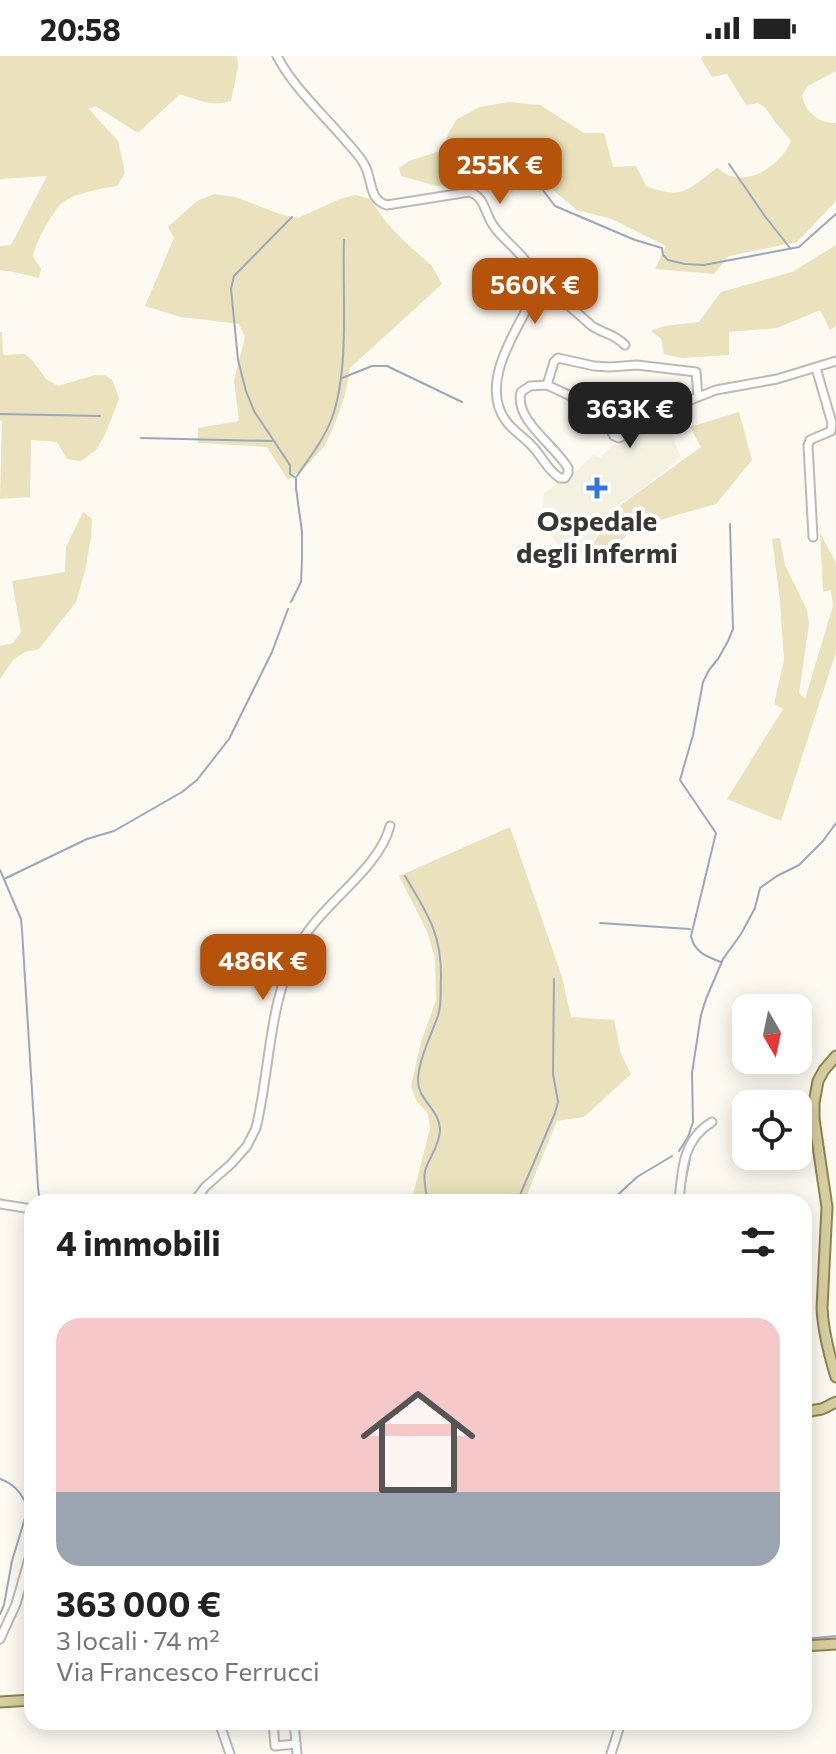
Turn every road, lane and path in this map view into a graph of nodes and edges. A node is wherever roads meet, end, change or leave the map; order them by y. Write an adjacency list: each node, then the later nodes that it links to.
1 (277, 56): 2 (street)
2 (535, 285): 3 (street); 6 (street)
3 (625, 345)
4 (836, 361): 5 (street)
5 (816, 368): 7 (street); 10 (street)
6 (547, 385): 7 (street); 9 (street)
7 (698, 396): 8 (street)
8 (672, 402): 9 (street); 9 (street)
9 (609, 408)
10 (813, 537)
11 (390, 826): 14 (street)
12 (836, 1056): 18 (main road)
13 (712, 1122): 15 (street)
14 (200, 1194)
15 (680, 1194)
16 (0, 1204): 17 (street)
17 (24, 1208)
18 (836, 1377)
19 (836, 1402): 20 (main road)
20 (812, 1410)
21 (24, 1576): 22 (street)
22 (0, 1639)
23 (836, 1644): 24 (main road)
24 (812, 1646)
25 (24, 1700): 26 (main road)
26 (0, 1702)
27 (222, 1730): 32 (street)
28 (274, 1730): 31 (street)
29 (295, 1730): 31 (street)
30 (618, 1730): 34 (street)
31 (296, 1744): 33 (street)
32 (230, 1754)
33 (297, 1754)
34 (611, 1754)

